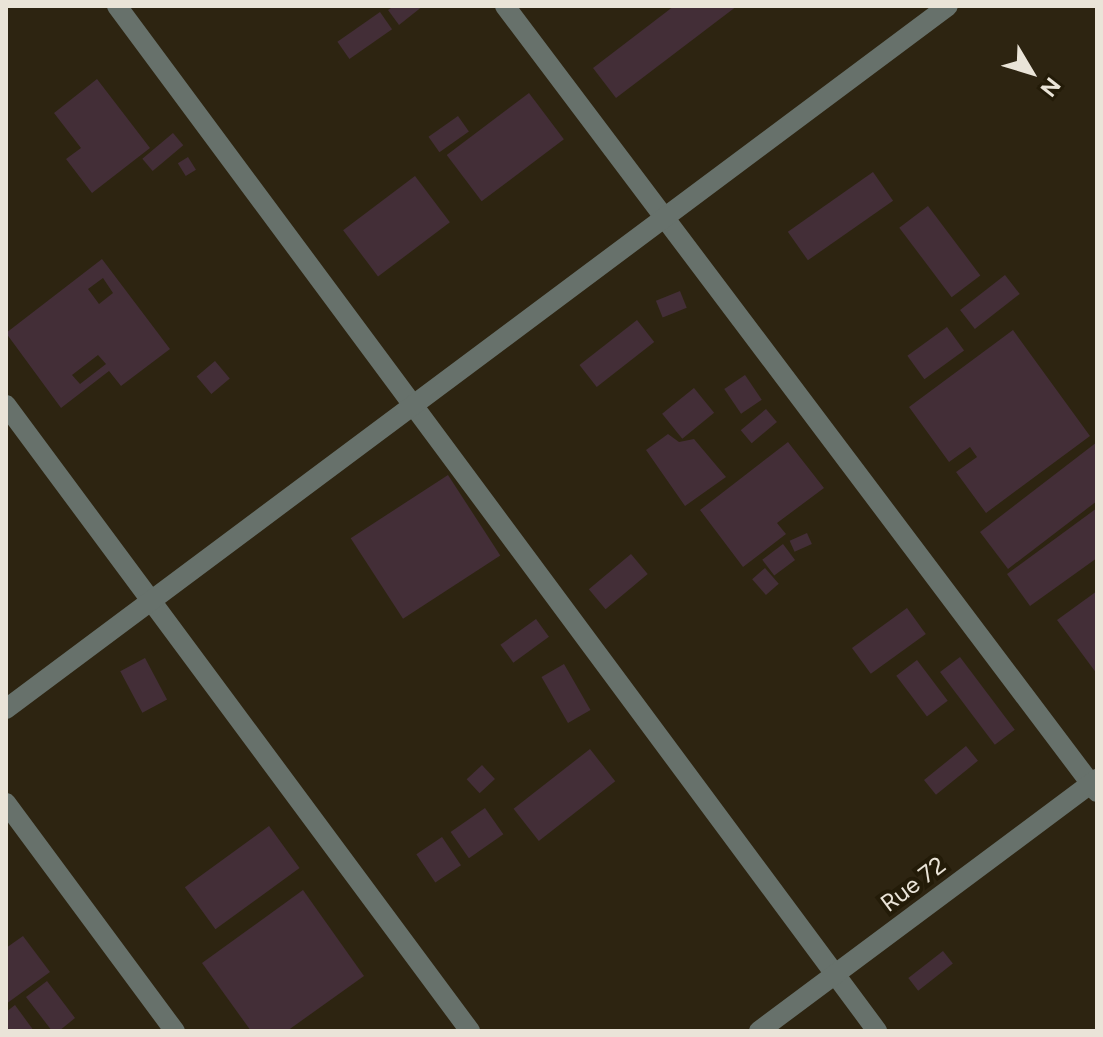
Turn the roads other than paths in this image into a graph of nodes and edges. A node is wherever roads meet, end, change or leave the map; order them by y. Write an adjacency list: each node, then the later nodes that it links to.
1 (117, 6): 6 (street)
2 (505, 6): 4 (street)
3 (948, 6): 4 (street)
4 (664, 217): 6 (street); 9 (street)
5 (6, 405): 7 (street)
6 (413, 405): 7 (street); 11 (street)
7 (151, 601): 8 (street); 13 (street)
8 (6, 709)
9 (1095, 785): 11 (street, Rue 72)
10 (6, 803): 12 (street)
11 (835, 975): 14 (street, Rue 72); 15 (street)
12 (175, 1031)
13 (470, 1031)
14 (759, 1031)
15 (877, 1031)

